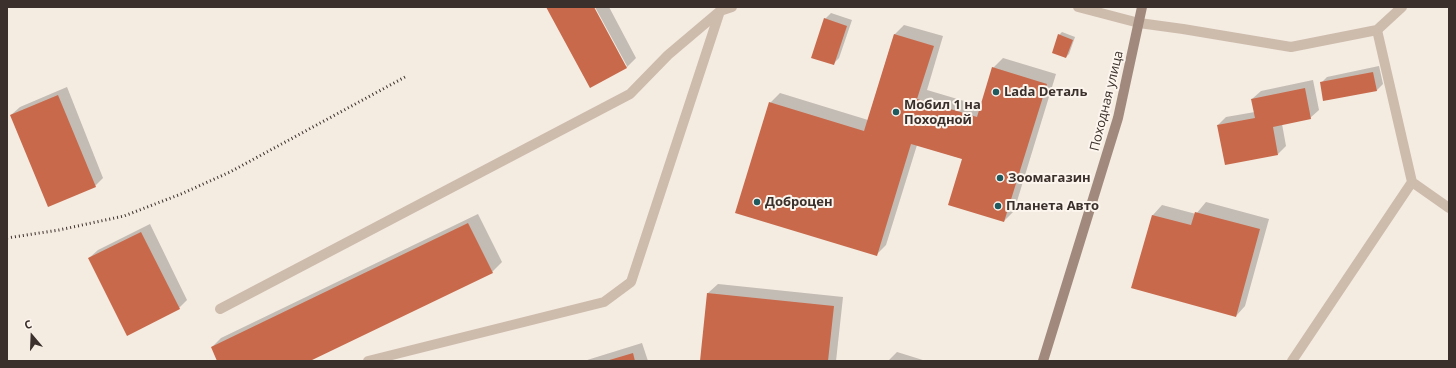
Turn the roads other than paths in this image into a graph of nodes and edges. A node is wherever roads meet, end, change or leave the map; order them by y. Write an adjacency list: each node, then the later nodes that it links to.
1 (732, 7): 5 (street)
2 (1078, 7): 6 (street)
3 (1142, 7): 6 (main road, Походная улица)
4 (1402, 7): 7 (street)
5 (720, 12): 10 (street); 11 (street)
6 (1139, 23): 7 (street); 12 (main road, Походная улица)
7 (1377, 30): 8 (street)
8 (1412, 182): 9 (street); 13 (street)
9 (1449, 208)
10 (220, 309)
11 (368, 361)
12 (1043, 361)
13 (1292, 361)

